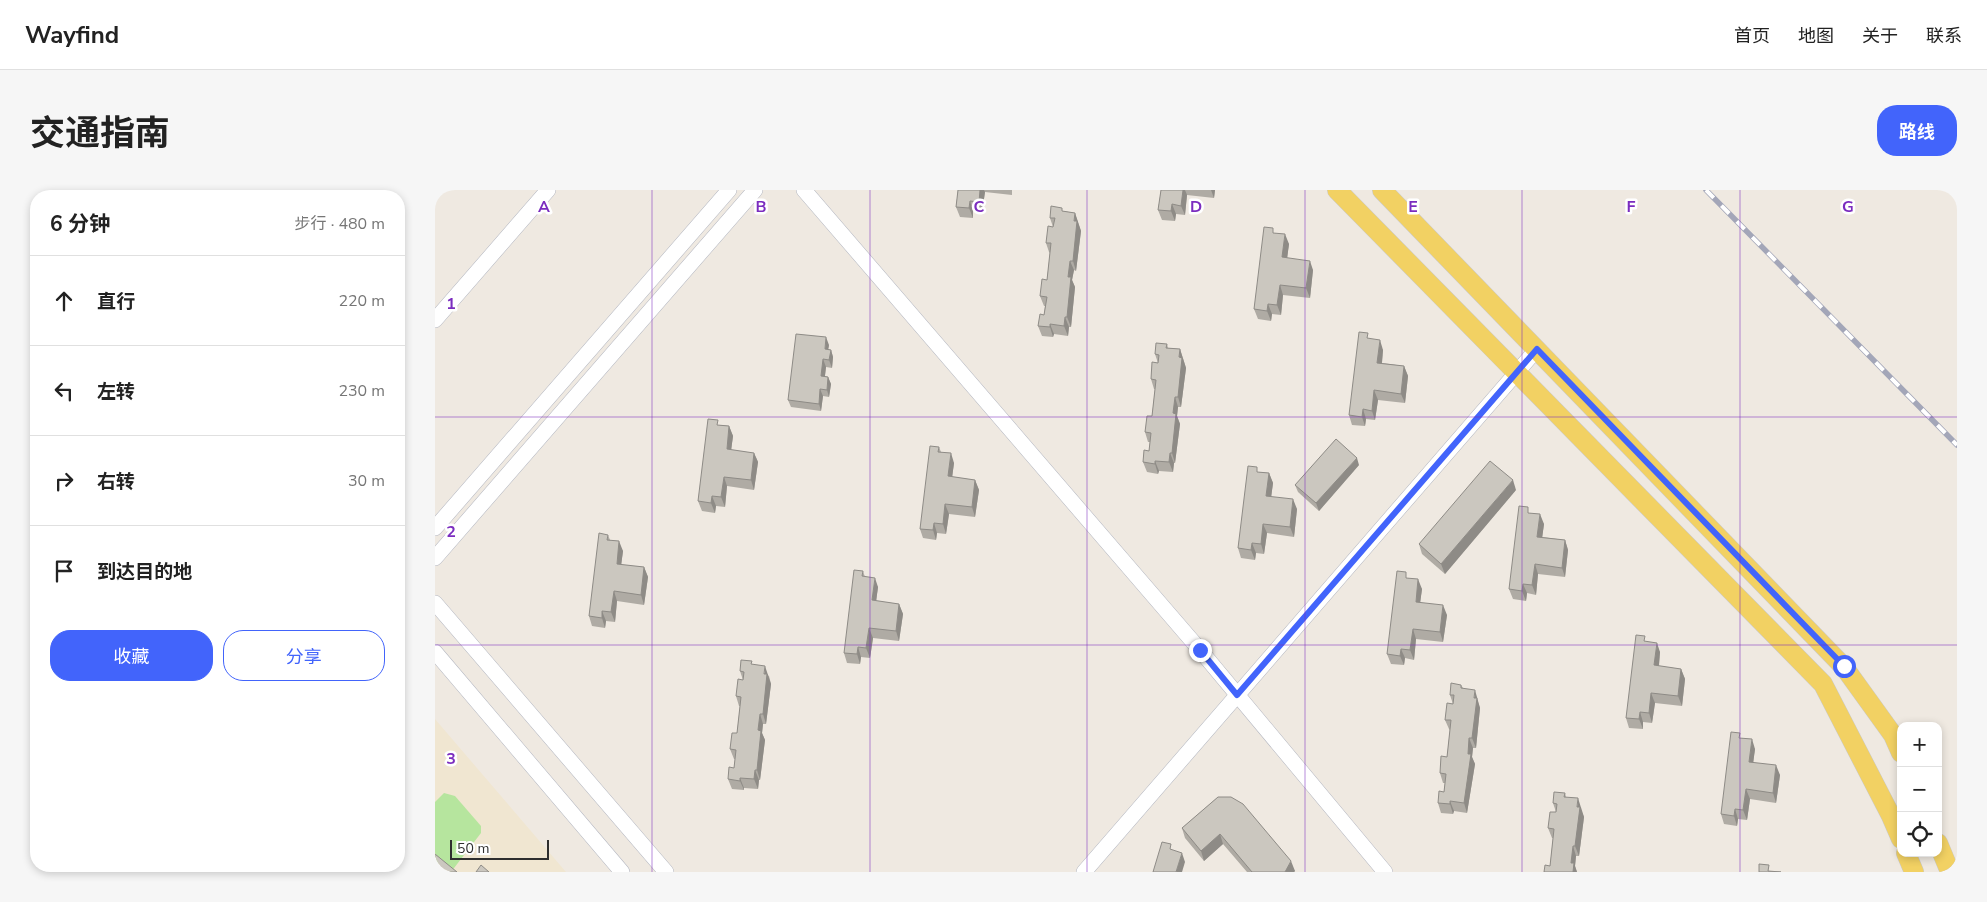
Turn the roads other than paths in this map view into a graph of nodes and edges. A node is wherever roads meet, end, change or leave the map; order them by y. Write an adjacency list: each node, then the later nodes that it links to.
1 (549, 190): 7 (street)
2 (729, 190): 10 (street)
3 (755, 190): 11 (street)
4 (804, 190): 14 (street)
5 (1337, 190): 9 (main road)
6 (1382, 190): 8 (main road)
7 (435, 320)
8 (1537, 349): 9 (street); 15 (main road)
9 (1517, 374): 14 (street); 16 (main road)
10 (435, 528)
11 (435, 558)
12 (435, 603): 20 (street)
13 (435, 652): 19 (street)
14 (1237, 695): 21 (street); 22 (street)
15 (1897, 744)
16 (1897, 830)
17 (1942, 853): 24 (main road)
18 (1908, 857): 23 (main road)
19 (622, 872)
20 (666, 872)
21 (1084, 872)
22 (1385, 872)
23 (1914, 872)
24 (1950, 872)

